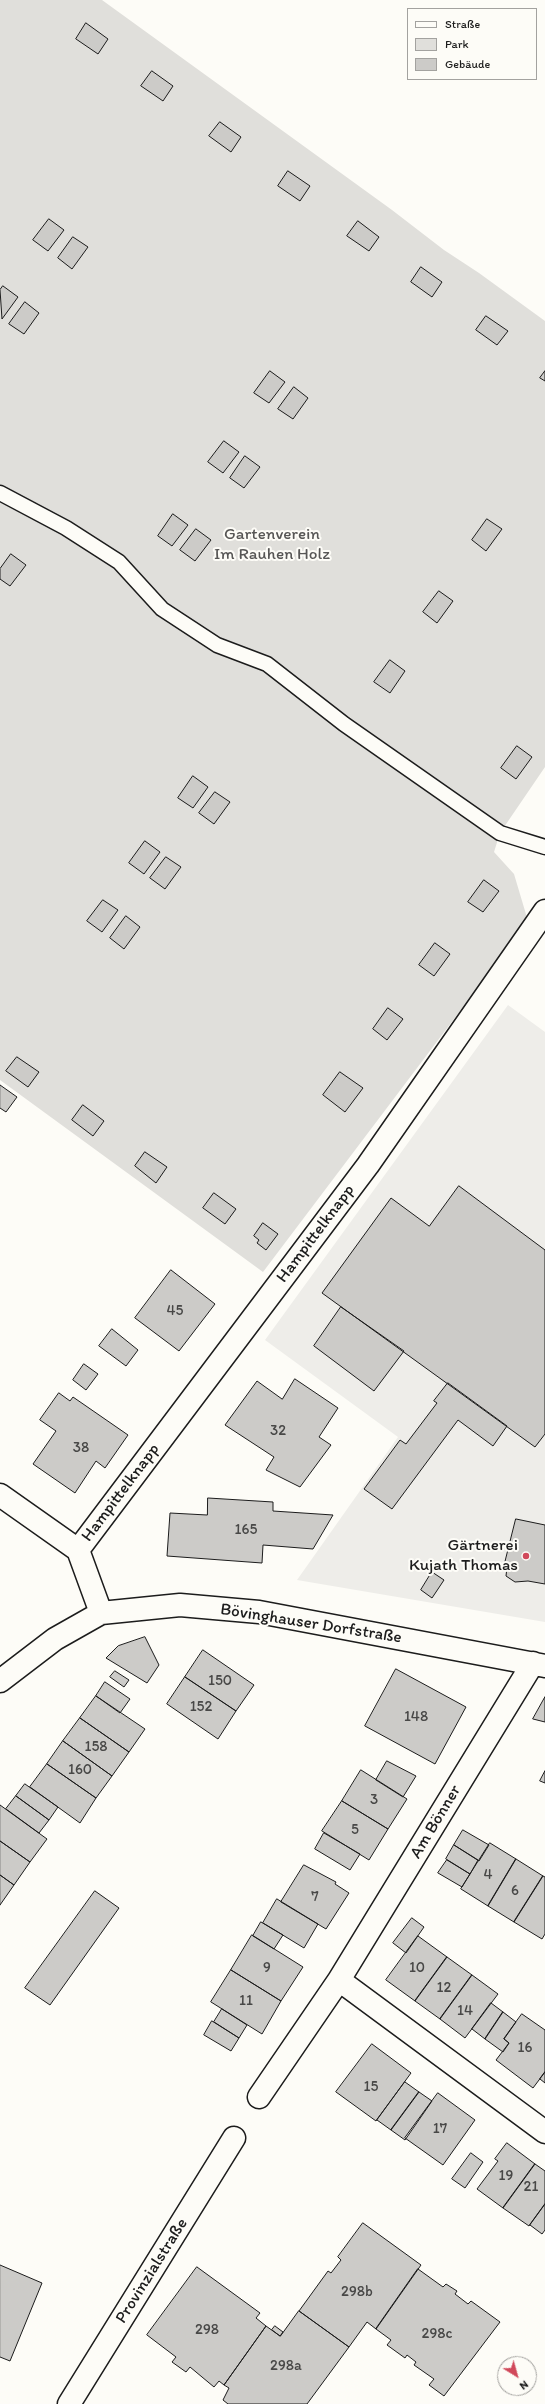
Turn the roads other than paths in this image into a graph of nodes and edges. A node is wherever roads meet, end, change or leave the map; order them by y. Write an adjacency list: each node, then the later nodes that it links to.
1 (0, 493): 2 (lane)
2 (545, 847)
3 (545, 911): 5 (street, Hampittelknapp)
4 (0, 1495): 5 (street)
5 (78, 1550): 6 (street)
6 (101, 1613): 7 (street, Bövinghauser Dorfstraße); 8 (street, Bövinghauser Dorfstraße)
7 (539, 1665): 9 (street, Am Bönner)
8 (0, 1681)
9 (339, 1980): 10 (street, Am Bönner); 11 (street)
10 (259, 2097)
11 (545, 2132)
12 (234, 2138): 13 (street, Provinzialstraße)
13 (69, 2404)

